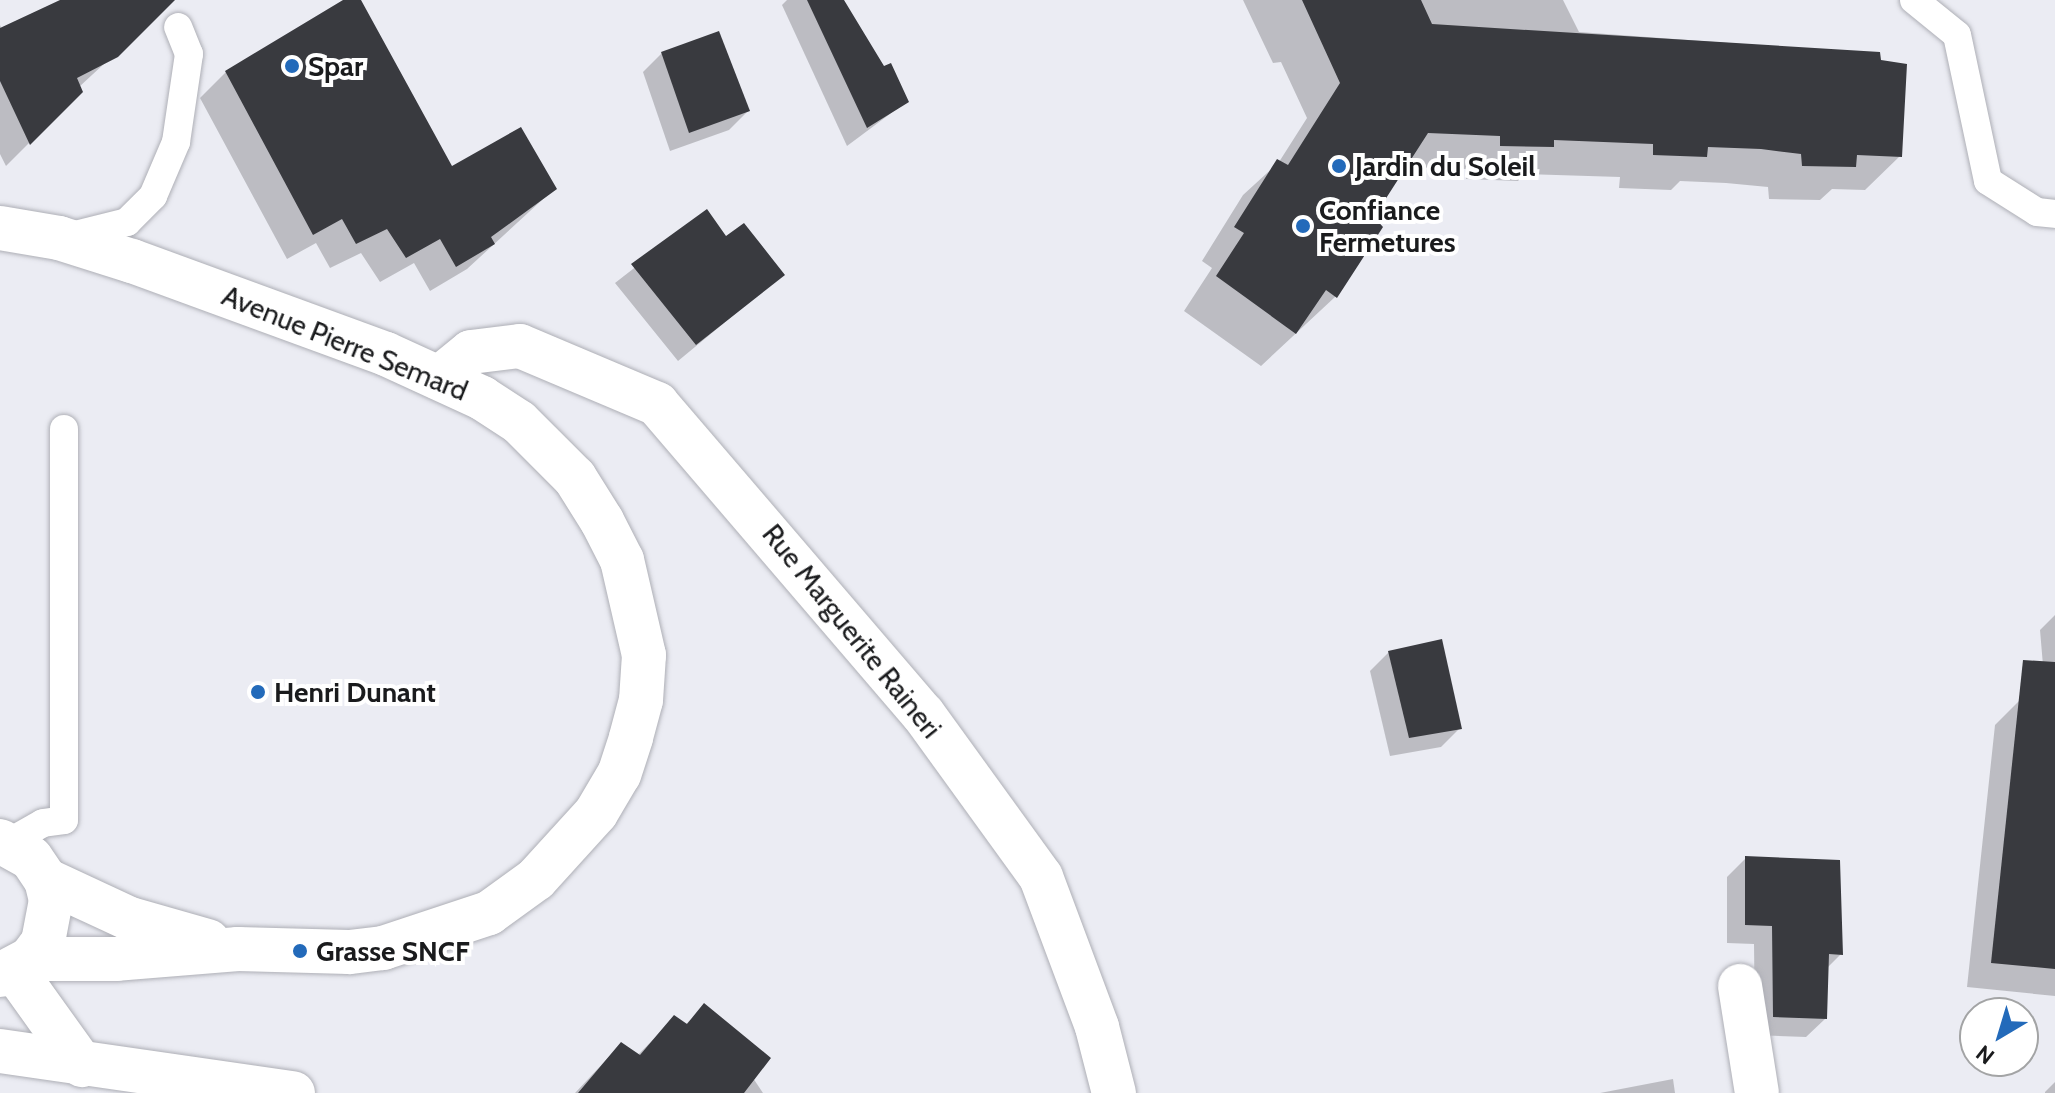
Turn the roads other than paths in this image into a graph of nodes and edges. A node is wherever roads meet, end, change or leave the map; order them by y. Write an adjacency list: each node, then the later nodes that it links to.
1 (1914, 0): 3 (lane)
2 (178, 27): 5 (lane)
3 (2055, 214)
4 (0, 228): 5 (main road, Avenue Pierre Semard)
5 (59, 238): 6 (main road, Avenue Pierre Semard)
6 (439, 378): 10 (main road, Avenue Pierre Semard); 16 (main road, Rue Marguerite Raineri)
7 (64, 429): 8 (lane)
8 (4, 842): 9 (main road)
9 (46, 880): 10 (main road, Avenue Pierre Semard); 11 (main road)
10 (238, 949): 11 (main road, Avenue Pierre Semard)
11 (15, 968): 14 (main road)
12 (1740, 986): 17 (main road)
13 (0, 1051): 14 (main road)
14 (82, 1065): 15 (main road)
15 (293, 1093)
16 (1114, 1093)
17 (1757, 1093)

